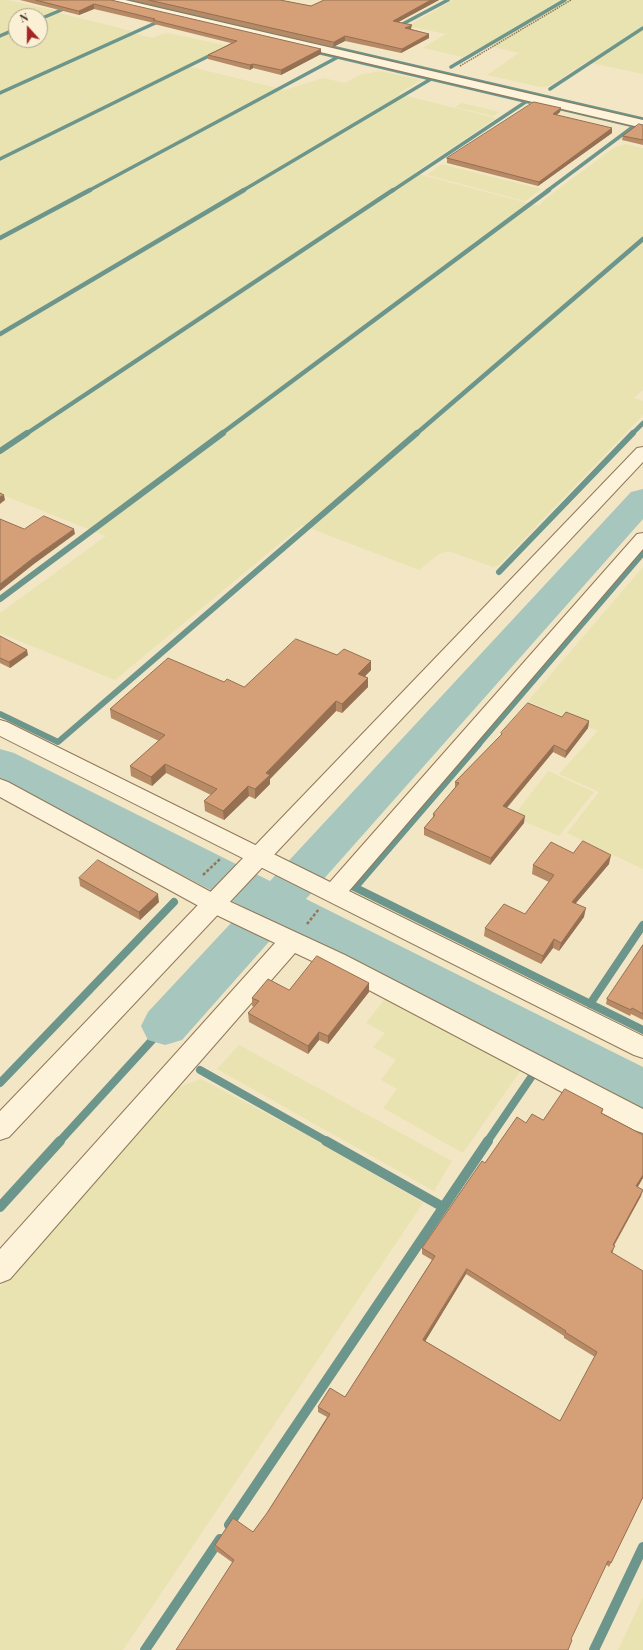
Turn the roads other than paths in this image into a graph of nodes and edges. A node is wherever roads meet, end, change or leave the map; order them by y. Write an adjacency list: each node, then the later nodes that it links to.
1 (112, 0): 4 (street)
2 (149, 0): 3 (street)
3 (643, 114)
4 (643, 124)
5 (643, 452): 9 (street)
6 (643, 538): 10 (street)
7 (0, 727): 9 (street)
8 (0, 787): 11 (street)
9 (261, 862): 10 (street); 11 (street)
10 (324, 896): 13 (street)
11 (218, 901): 12 (street); 15 (street)
12 (289, 934): 14 (street); 16 (street)
13 (643, 1048)
14 (643, 1122)
15 (0, 1130)
16 (0, 1270)

